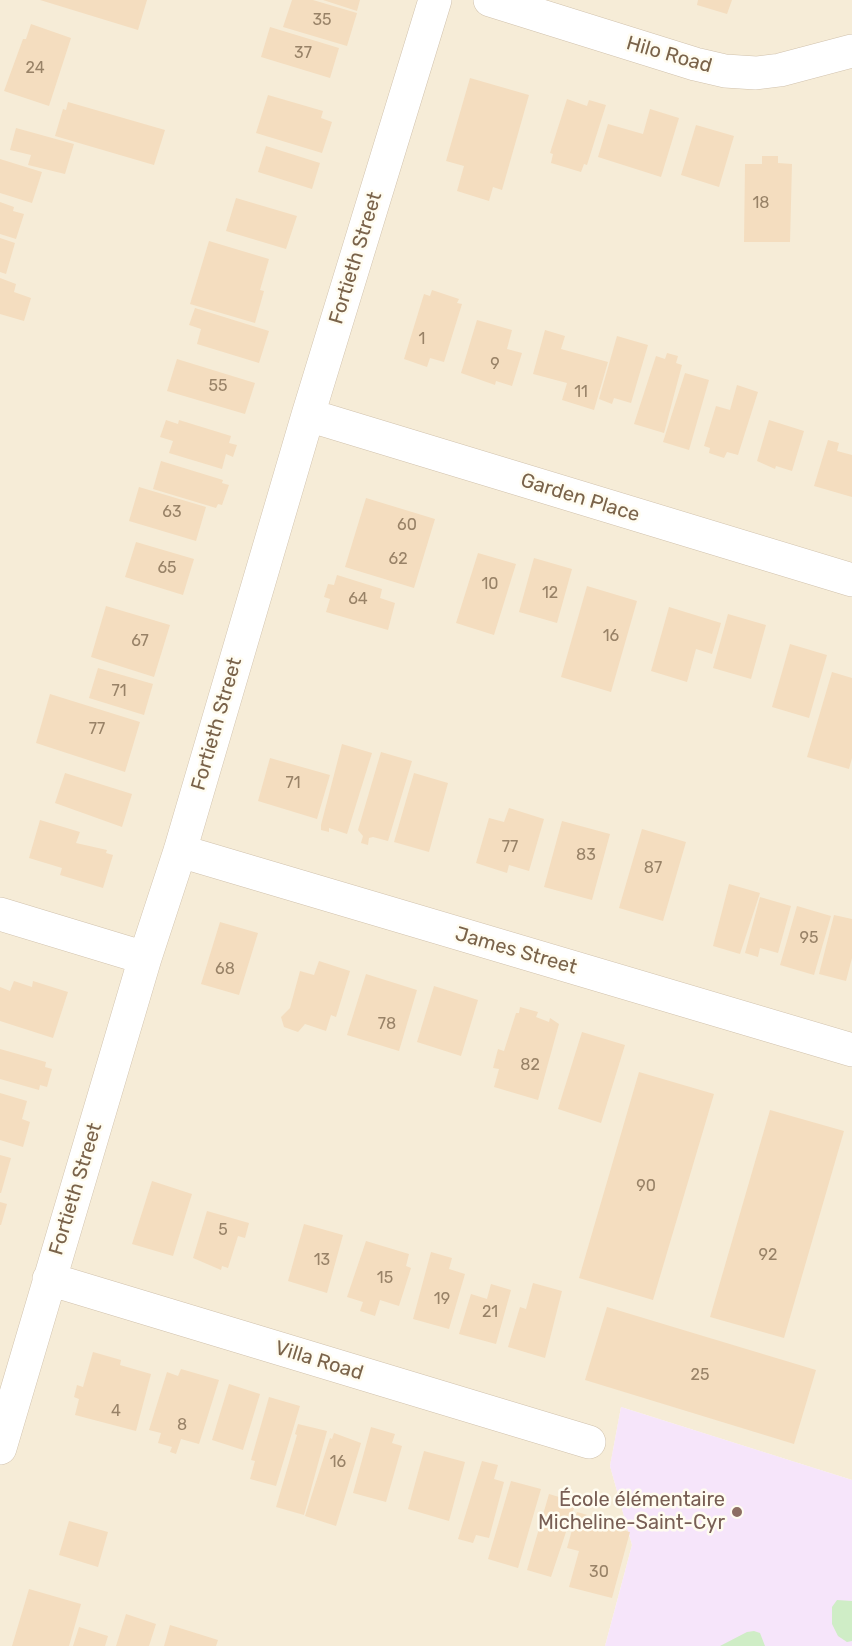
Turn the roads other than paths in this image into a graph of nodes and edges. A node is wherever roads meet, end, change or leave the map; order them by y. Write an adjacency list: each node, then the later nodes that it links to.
1 (435, 0): 4 (street, Fortieth Street)
2 (490, 0): 3 (street, Hilo Road)
3 (852, 51)
4 (308, 415): 5 (street, Garden Place); 6 (street, Fortieth Street)
5 (852, 580)
6 (180, 851): 8 (street, Fortieth Street); 9 (street, James Street)
7 (0, 914): 8 (street)
8 (145, 958): 10 (street, Fortieth Street)
9 (852, 1050)
10 (50, 1279): 11 (street, Villa Road); 12 (street, Fortieth Street)
11 (589, 1442)
12 (0, 1448)

